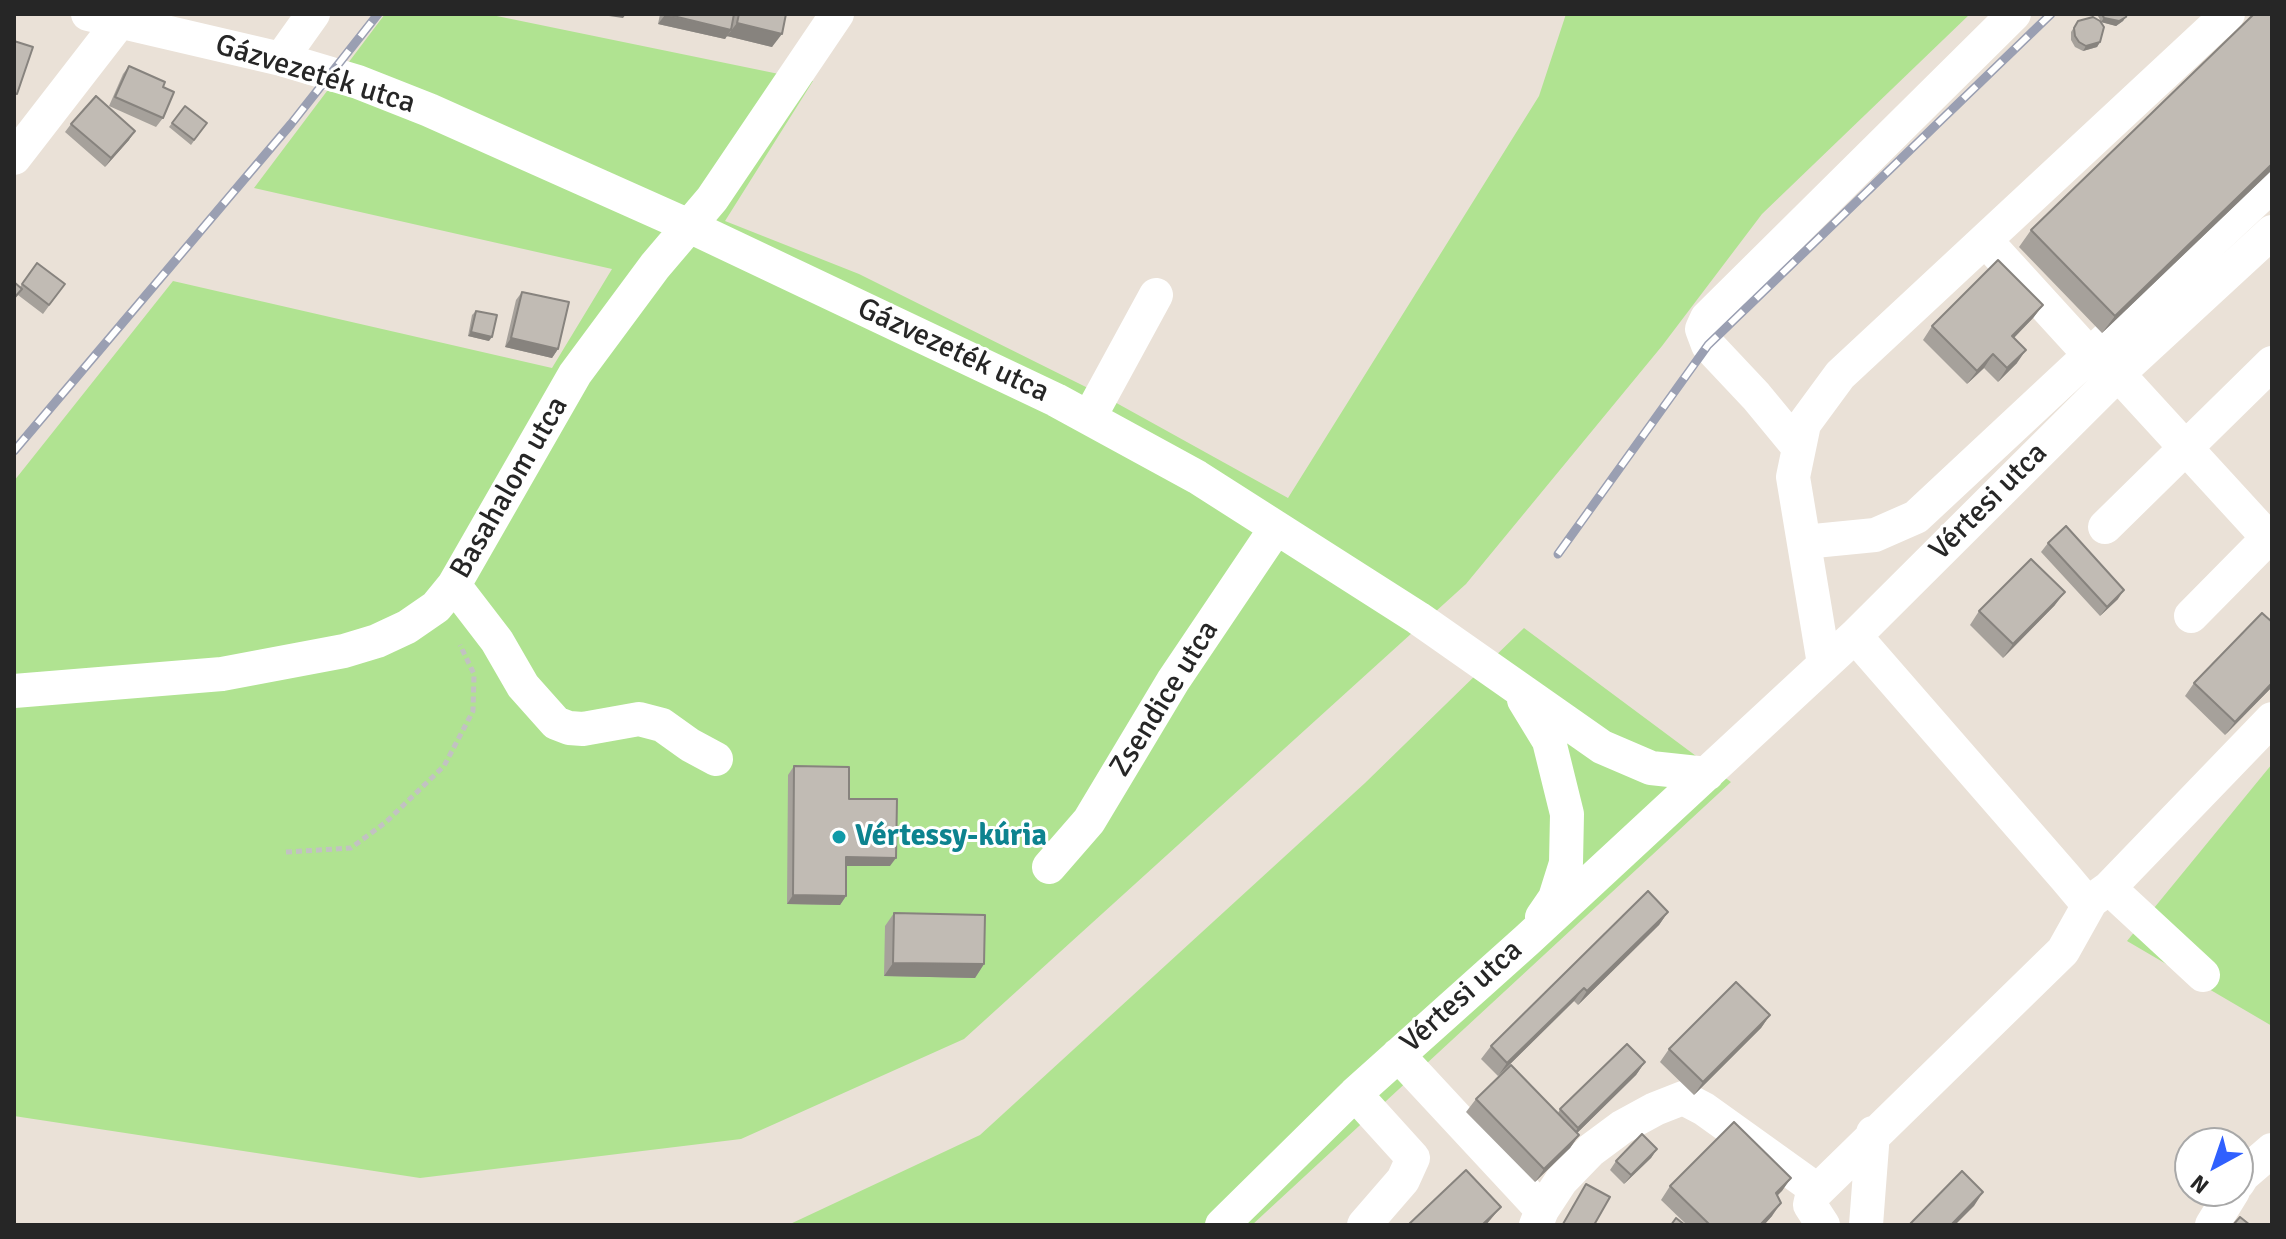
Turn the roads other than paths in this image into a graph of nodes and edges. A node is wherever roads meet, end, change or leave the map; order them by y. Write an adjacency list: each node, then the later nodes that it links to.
1 (313, 14): 6 (street)
2 (837, 14): 9 (street, Basahalom utca)
3 (2014, 14): 16 (street)
4 (2228, 14): 11 (street)
5 (104, 17): 6 (street, Gázvezeték utca); 7 (street)
6 (281, 59): 9 (street, Gázvezeték utca)
7 (14, 158)
8 (2272, 185): 14 (street)
9 (689, 226): 15 (street, Gázvezeték utca); 22 (street, Basahalom utca)
10 (2272, 232): 14 (street, Vértesi utca)
11 (1986, 241): 14 (street); 16 (street)
12 (1156, 295): 15 (street)
13 (2272, 363): 17 (street)
14 (2105, 365): 17 (street); 21 (street); 24 (street, Vértesi utca)
15 (1089, 418): 20 (street, Gázvezeték utca)
16 (1799, 448): 21 (street)
17 (2185, 448): 18 (street); 19 (street)
18 (2105, 527)
19 (2266, 527): 23 (street)
20 (1276, 528): 26 (street, Gázvezeték utca); 31 (street, Zsendice utca)
21 (1804, 542): 25 (street)
22 (445, 596): 27 (street, Basahalom utca); 29 (street)
23 (2191, 616)
24 (1855, 636): 25 (street, Vértesi utca); 32 (street)
25 (1824, 664): 30 (street, Vértesi utca)
26 (1517, 689): 30 (street); 33 (street, Gázvezeték utca)
27 (14, 691)
28 (2272, 719): 32 (street)
29 (716, 759)
30 (1707, 774): 33 (street, Vértesi utca)
31 (1049, 867)
32 (2100, 895): 34 (street); 37 (street)
33 (1527, 940): 35 (street, Vértesi utca)
34 (2203, 975)
35 (1398, 1055): 36 (street, Vértesi utca); 42 (street)
36 (1355, 1094): 43 (street, Vértesi utca); 44 (street)
37 (1873, 1133): 40 (street); 46 (street)
38 (2272, 1150): 39 (street)
39 (2254, 1166)
40 (1817, 1190): 42 (street); 45 (street)
41 (2223, 1207): 47 (street)
42 (1539, 1217)
43 (1222, 1225)
44 (1364, 1225)
45 (1823, 1225)
46 (1866, 1225)
47 (2212, 1225)

